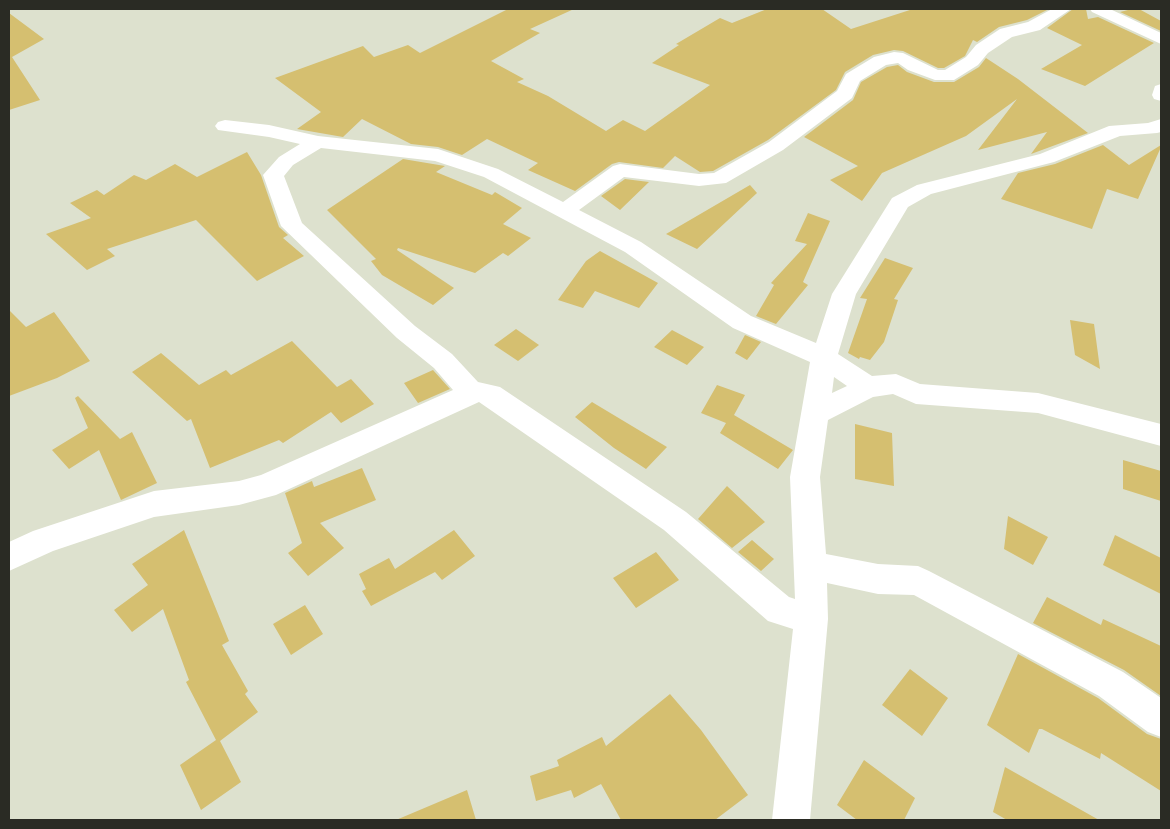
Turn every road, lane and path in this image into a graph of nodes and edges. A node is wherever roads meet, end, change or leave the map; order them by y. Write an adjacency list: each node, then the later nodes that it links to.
1 (1063, 9): 9 (street)
2 (1098, 9): 3 (street)
3 (1161, 39)
4 (1161, 90): 5 (street)
5 (1161, 95)
6 (225, 126): 8 (street)
7 (1158, 129): 10 (street)
8 (318, 142): 9 (street); 12 (street)
9 (565, 210): 10 (street)
10 (824, 358): 11 (street); 13 (street)
11 (868, 387): 13 (street); 14 (street)
12 (472, 393): 15 (street); 17 (street)
13 (815, 414): 16 (street)
14 (1161, 435)
15 (9, 556)
16 (811, 566): 17 (street); 18 (street)
17 (811, 619): 19 (street)
18 (1161, 719)
19 (787, 817)

